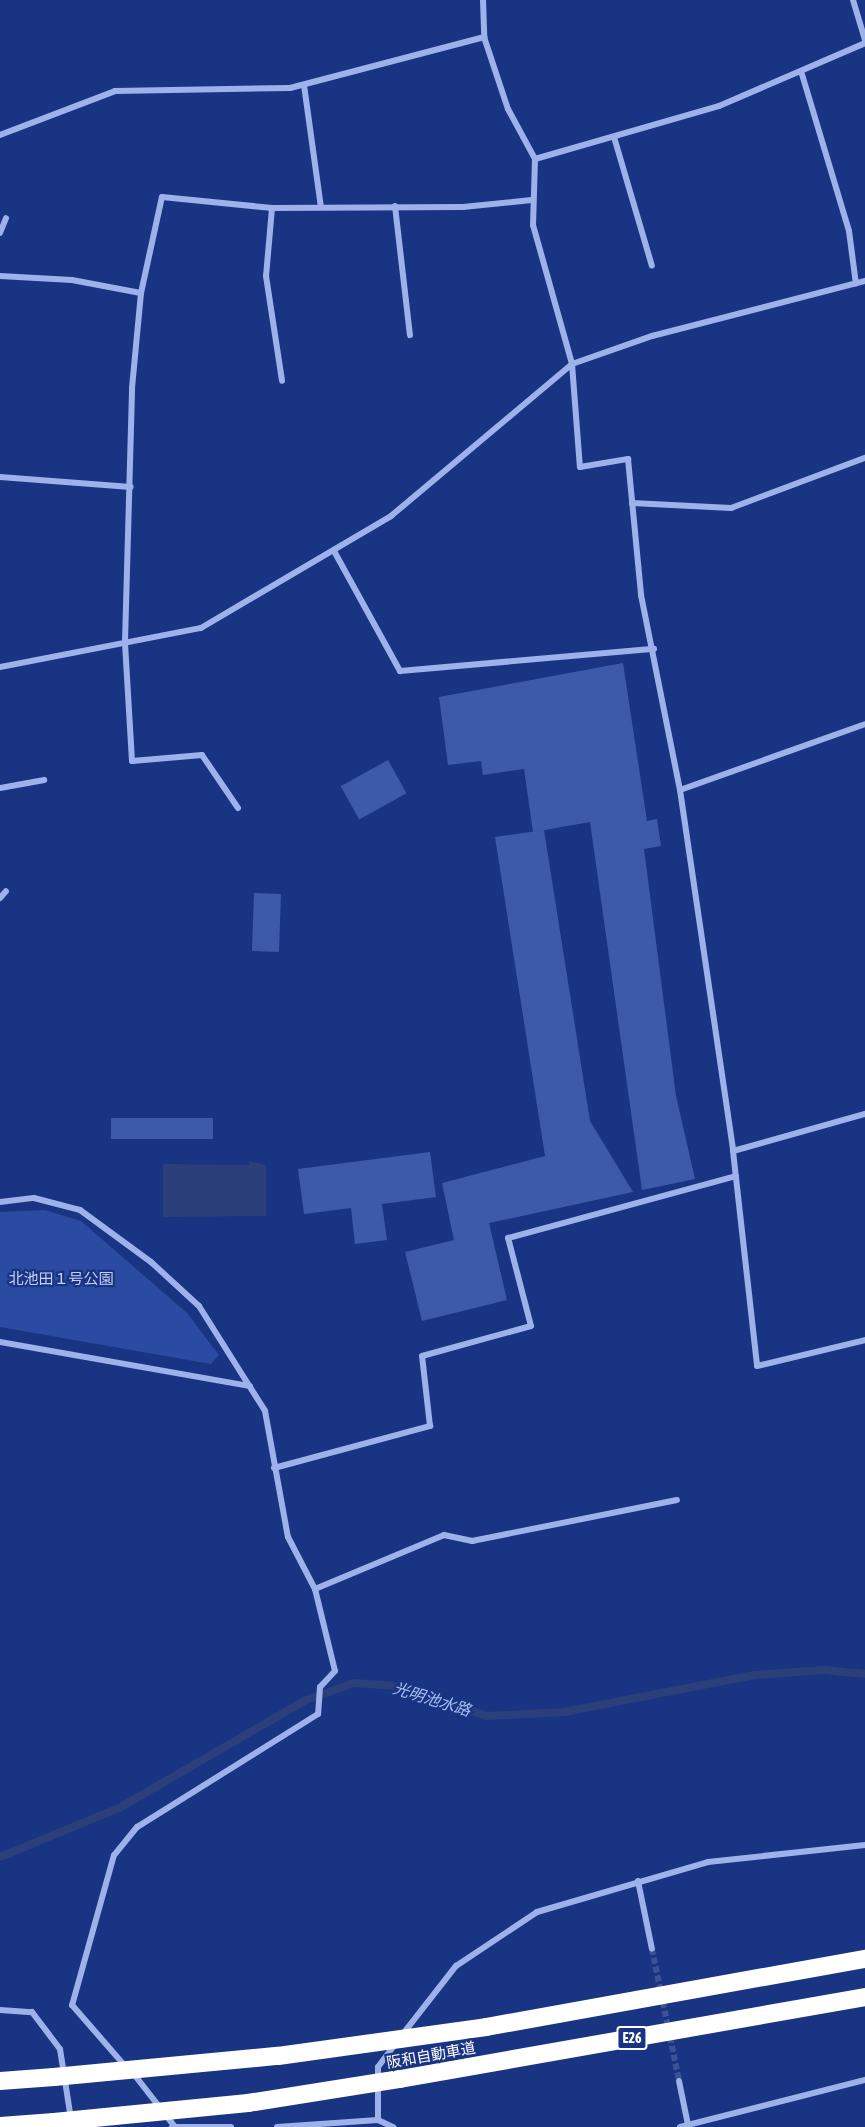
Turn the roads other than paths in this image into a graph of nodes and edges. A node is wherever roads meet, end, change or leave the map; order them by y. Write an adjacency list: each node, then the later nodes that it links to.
1 (483, 0): 4 (street)
2 (853, 0): 3 (street)
3 (864, 29): 5 (street)
4 (484, 37): 7 (street); 10 (street)
5 (865, 42): 6 (street)
6 (801, 71): 9 (street); 20 (street)
7 (304, 85): 8 (street); 13 (street)
8 (0, 135)
9 (614, 137): 10 (street); 17 (street)
10 (535, 159): 11 (street)
11 (532, 200): 12 (street); 23 (street)
12 (395, 206): 13 (street); 22 (street)
13 (321, 207): 14 (street)
14 (272, 208): 21 (street); 24 (street)
15 (6, 218): 16 (street)
16 (0, 233)
17 (652, 266)
18 (0, 276): 21 (street)
19 (865, 281): 20 (street)
20 (856, 284): 23 (street)
21 (141, 293): 27 (street)
22 (410, 335)
23 (572, 364): 28 (street); 29 (street)
24 (282, 381)
25 (865, 458): 28 (street)
26 (0, 477): 27 (street)
27 (131, 487): 30 (street)
28 (633, 503): 31 (street)
29 (334, 551): 30 (street); 31 (street)
30 (125, 642): 32 (street); 37 (street)
31 (654, 649): 36 (street)
32 (0, 667)
33 (865, 724): 36 (street)
34 (45, 780): 35 (street)
35 (0, 788)
36 (680, 790): 41 (street)
37 (238, 808)
38 (6, 891): 39 (street)
39 (0, 898)
40 (865, 1114): 41 (street)
41 (733, 1151): 42 (street)
42 (736, 1176): 44 (street); 47 (street)
43 (0, 1202): 46 (street)
44 (865, 1340)
45 (0, 1342): 46 (street)
46 (250, 1386): 47 (street)
47 (274, 1468): 49 (street)
48 (677, 1500): 49 (street)
49 (315, 1589): 63 (street)
50 (865, 1845): 51 (street)
51 (638, 1881): 52 (street); 59 (street)
52 (652, 1949)
53 (865, 1959): 57 (highway, 阪和自動車道, bridge)
54 (865, 1997): 60 (highway, 阪和自動車道 / E26, bridge)
55 (0, 2010): 60 (street)
56 (865, 2080): 61 (street)
57 (0, 2081)
58 (679, 2081): 61 (street)
59 (378, 2120): 65 (street); 66 (street)
60 (63, 2125): 62 (highway, 阪和自動車道 / E26)
61 (688, 2125): 67 (street)
62 (0, 2126)
63 (173, 2127): 64 (street)
64 (231, 2127)
65 (278, 2127)
66 (393, 2127)
67 (680, 2127)

